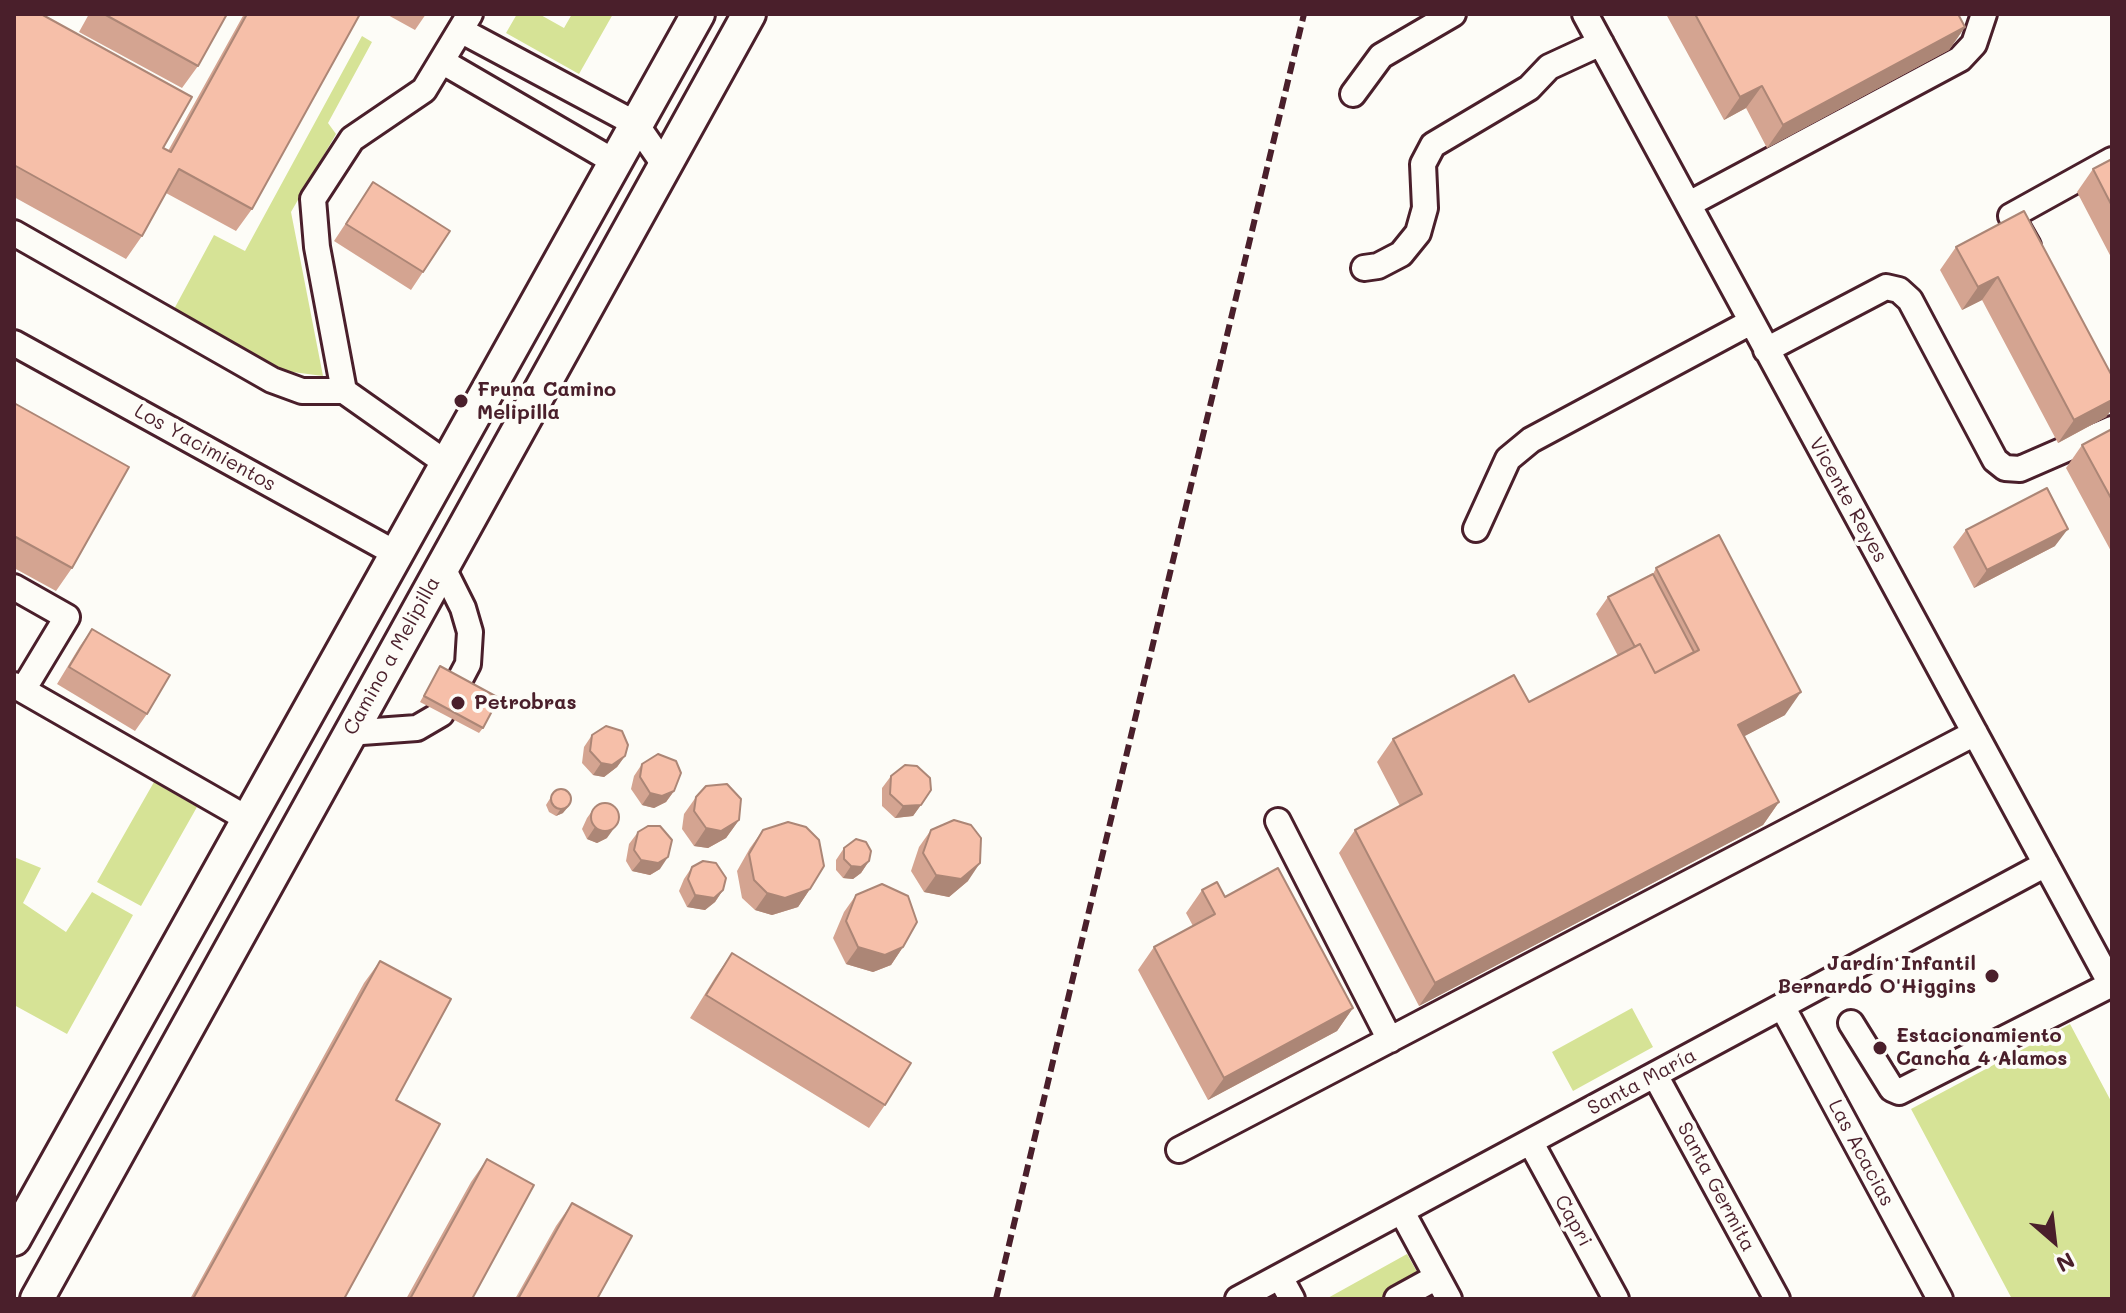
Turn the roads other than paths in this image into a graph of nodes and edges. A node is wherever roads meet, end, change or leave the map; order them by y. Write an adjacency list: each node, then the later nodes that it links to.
1 (698, 14): 11 (main road)
2 (749, 14): 14 (main road, Camino a Melipilla)
3 (1453, 14): 6 (street)
4 (1585, 14): 8 (street, Vicente Reyes)
5 (1984, 14): 15 (street)
6 (1429, 20): 10 (street)
7 (466, 22): 9 (street); 11 (street)
8 (1601, 43): 15 (street, Vicente Reyes); 17 (street)
9 (443, 62): 13 (street); 22 (street)
10 (1353, 94)
11 (636, 124): 13 (main road); 14 (street)
12 (2112, 160): 18 (street)
13 (615, 162): 24 (main road)
14 (665, 166): 27 (main road, Camino a Melipilla)
15 (1689, 204): 19 (street, Vicente Reyes)
16 (14, 233): 22 (street)
17 (1364, 268)
18 (2040, 268)
19 (1751, 322): 21 (street, Vicente Reyes); 25 (street)
20 (14, 343): 26 (street, Los Yacimientos)
21 (1766, 350): 23 (street); 33 (street, Vicente Reyes)
22 (344, 391): 24 (street)
23 (2112, 429)
24 (446, 463): 26 (main road)
25 (1476, 529)
26 (395, 553): 34 (main road)
27 (442, 566): 29 (street); 32 (main road, Camino a Melipilla)
28 (14, 587): 30 (street)
29 (458, 683)
30 (19, 687): 34 (street)
31 (441, 714): 32 (street)
32 (348, 733): 43 (main road, Camino a Melipilla)
33 (1975, 733): 36 (street, Vicente Reyes); 40 (street)
34 (246, 818): 42 (main road)
35 (1278, 821): 40 (street)
36 (2046, 864): 37 (street, Vicente Reyes); 38 (street, Santa María)
37 (2112, 985): 39 (street)
38 (1782, 1006): 41 (street, Santa María); 56 (street, Las Acacias)
39 (1851, 1023)
40 (1390, 1040): 45 (street)
41 (1655, 1075): 44 (street, Santa María); 55 (street, Santa Germita)
42 (94, 1095): 43 (main road); 47 (main road)
43 (136, 1119): 50 (main road, Camino a Melipilla)
44 (1531, 1143): 46 (street, Santa María); 54 (street, Capri)
45 (1179, 1150)
46 (1402, 1212): 48 (street); 49 (street, Santa María)
47 (14, 1239)
48 (1437, 1277): 52 (street); 53 (street)
49 (1286, 1288): 51 (street, Santa María)
50 (37, 1299)
51 (1238, 1299)
52 (1397, 1299)
53 (1449, 1299)
54 (1616, 1299)
55 (1777, 1299)
56 (1940, 1299)

